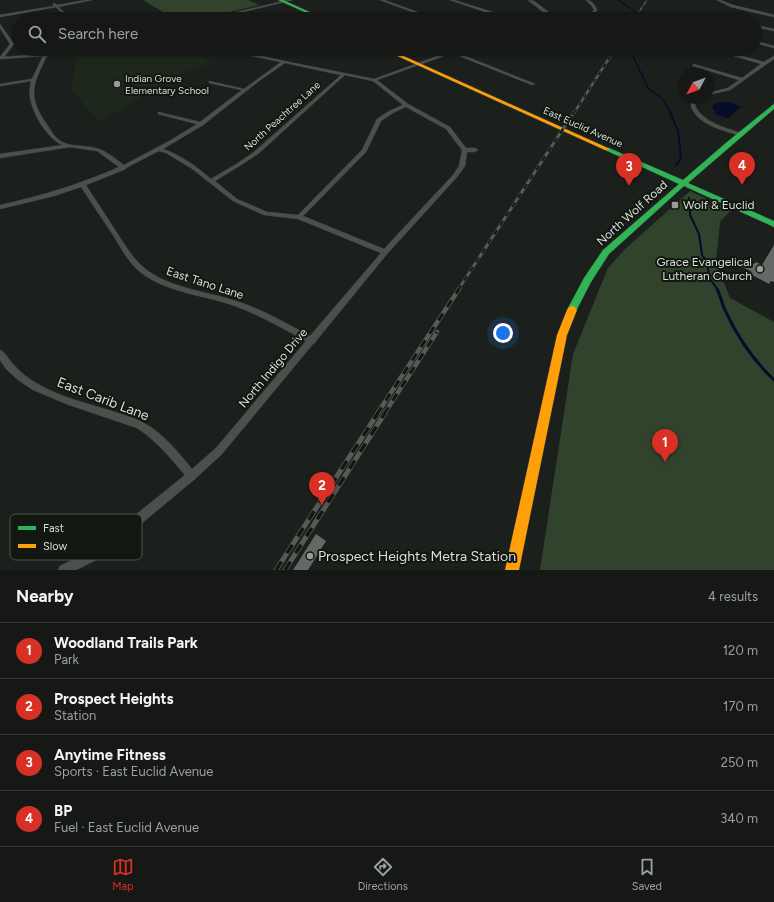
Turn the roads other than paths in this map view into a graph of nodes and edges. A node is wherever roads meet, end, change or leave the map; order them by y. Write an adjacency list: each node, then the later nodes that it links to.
1 (90, 0): 9 (street)
2 (381, 0): 18 (street)
3 (452, 0): 11 (street)
4 (529, 0): 20 (street)
5 (587, 0): 21 (street)
6 (282, 1): 16 (street); 17 (main road)
7 (51, 2): 9 (street)
8 (719, 2): 22 (street)
9 (56, 6): 14 (street); 15 (street)
10 (482, 6): 11 (street)
11 (475, 8): 13 (street)
12 (490, 8): 13 (street)
13 (484, 10): 19 (street)
14 (22, 12)
15 (62, 12)
16 (238, 12)
17 (305, 12)
18 (415, 12)
19 (490, 12)
20 (545, 12)
21 (594, 12)
22 (758, 12)
23 (762, 13): 26 (street)
24 (12, 14): 25 (street)
25 (0, 16)
26 (774, 16)
27 (0, 25): 30 (street)
28 (762, 27): 29 (street)
29 (774, 30)
30 (5, 32): 31 (street); 42 (street)
31 (0, 33)
32 (762, 44): 33 (street)
33 (774, 47)
34 (24, 56): 42 (street)
35 (45, 56): 51 (street)
36 (257, 56): 44 (street)
37 (402, 56): 45 (main road, East Euclid Avenue)
38 (406, 56): 45 (main road, East Euclid Avenue)
39 (440, 56): 45 (street)
40 (462, 56): 55 (street)
41 (737, 56): 47 (street)
42 (1, 57)
43 (774, 58): 47 (street)
44 (284, 62): 49 (street); 57 (street)
45 (420, 63): 52 (street); 74 (main road, East Euclid Avenue)
46 (322, 64): 49 (street)
47 (765, 64): 53 (street)
48 (694, 65): 53 (street)
49 (315, 68): 50 (street)
50 (344, 74): 52 (street); 73 (street, North Peachtree Lane)
51 (32, 80): 56 (street); 65 (street)
52 (374, 80): 60 (street)
53 (743, 80): 58 (street)
54 (210, 82): 57 (street)
55 (533, 84)
56 (0, 85)
57 (245, 90): 63 (street)
58 (714, 93)
59 (693, 104): 64 (street)
60 (406, 105): 69 (street); 77 (street)
61 (774, 106): 64 (main road, North Wolf Road)
62 (160, 113): 63 (street)
63 (201, 124): 68 (street)
64 (739, 134): 74 (main road, North Wolf Road)
65 (58, 141): 66 (street); 67 (street)
66 (73, 146): 67 (street); 72 (street)
67 (49, 149): 71 (street)
68 (158, 149): 72 (street); 73 (street)
69 (465, 150): 70 (street); 80 (street, North Indigo Drive)
70 (475, 150)
71 (0, 156)
72 (124, 168): 75 (street)
73 (211, 181): 77 (street)
74 (685, 182): 78 (main road, East Euclid Avenue); 79 (main road, East Euclid Avenue); 87 (main road, North Wolf Road)
75 (83, 185): 76 (street); 81 (street, East Tano Lane)
76 (0, 207)
77 (299, 216): 80 (street)
78 (774, 218)
79 (774, 224)
80 (385, 252): 81 (street, North Indigo Drive)
81 (312, 341): 83 (street, North Indigo Drive)
82 (0, 354): 83 (street, East Carib Lane)
83 (192, 476): 84 (street, North Indigo Drive)
84 (142, 517)
85 (84, 560): 86 (street, North Indigo Drive)
86 (64, 570)
87 (512, 570)

